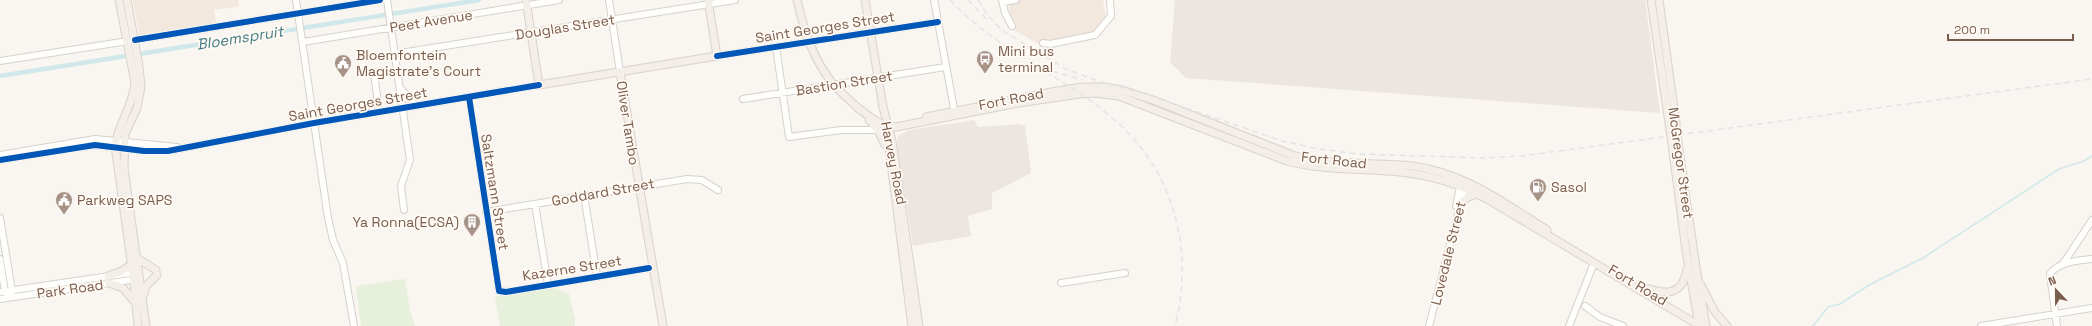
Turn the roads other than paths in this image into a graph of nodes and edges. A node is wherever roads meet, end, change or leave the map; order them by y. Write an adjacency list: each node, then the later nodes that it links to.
1 (119, 0): 26 (main road)
2 (127, 0): 26 (main road)
3 (296, 0): 19 (street)
4 (380, 0): 19 (street)
5 (559, 0): 17 (street, Peet Avenue)
6 (609, 0): 20 (street, Oliver Tambo)
7 (735, 0): 18 (street, Douglas Street)
8 (797, 0): 28 (main road)
9 (865, 0): 24 (main road, Harvey Road)
10 (934, 0): 21 (street)
11 (1016, 0): 15 (street)
12 (1110, 0): 29 (street)
13 (1651, 0): 50 (main road, McGregor Street)
14 (1659, 0): 50 (main road, McGregor Street)
15 (1003, 1): 23 (street)
16 (387, 2): 22 (street)
17 (527, 2): 22 (street, Peet Avenue); 25 (main road)
18 (708, 2): 20 (street, Douglas Street); 32 (main road)
19 (299, 16): 26 (street); 27 (street)
20 (612, 20): 25 (street, Douglas Street); 37 (street, Oliver Tambo)
21 (938, 22): 24 (street, Saint Georges Street); 35 (street)
22 (390, 24): 27 (street, Peet Avenue); 31 (street)
23 (1012, 26)
24 (871, 32): 28 (street, Saint Georges Street); 38 (main road, Harvey Road)
25 (531, 33): 31 (street, Douglas Street); 39 (main road)
26 (131, 40): 33 (street); 34 (main road)
27 (303, 42): 51 (street)
28 (808, 42): 30 (street, Saint Georges Street); 40 (main road)
29 (1043, 43)
30 (776, 47): 32 (street, Saint Georges Street); 42 (street)
31 (394, 54): 41 (street)
32 (717, 56): 37 (main road, Saint Georges Street)
33 (0, 61)
34 (136, 67): 55 (main road); 56 (main road)
35 (945, 67): 38 (street, Bastion Street); 49 (street)
36 (374, 72): 48 (street)
37 (620, 72): 39 (main road, Saint Georges Street); 62 (main road, Oliver Tambo)
38 (878, 78): 40 (street, Bastion Street); 52 (main road, Harvey Road)
39 (539, 85): 43 (street, Saint Georges Street)
40 (834, 85): 42 (street, Bastion Street); 46 (main road)
41 (399, 86): 45 (street); 47 (street)
42 (783, 93): 44 (street, Bastion Street); 53 (street)
43 (469, 97): 45 (street, Saint Georges Street); 69 (street, Saltzmann Street)
44 (743, 99)
45 (416, 106): 47 (street, Saint Georges Street)
46 (857, 107): 52 (main road); 53 (main road)
47 (403, 108): 48 (street, Saint Georges Street); 68 (street)
48 (379, 112): 51 (street, Saint Georges Street)
49 (954, 113): 52 (main road, Fort Road); 61 (main road, Fort Road)
50 (1672, 116): 57 (main road, McGregor Street, bridge)
51 (314, 123): 56 (street, Saint Georges Street); 105 (street)
52 (894, 126): 54 (main road); 54 (main road, Harvey Road); 59 (main road)
53 (878, 130): 59 (main road)
54 (892, 141): 85 (main road, Harvey Road)
55 (116, 143): 56 (street, Saint Georges Street); 58 (street, Saint Georges Street); 60 (street, Saint Georges Street); 78 (main road)
56 (124, 144): 74 (main road)
57 (1676, 150): 79 (main road, McGregor Street); 86 (main road, McGregor Street)
58 (0, 155)
59 (890, 159): 85 (main road, Harvey Road)
60 (0, 160)
61 (1463, 183): 64 (main road, Fort Road); 66 (street, Lovedale Street); 71 (street); 90 (main road, Fort Road)
62 (639, 186): 63 (street, Goddard Street); 65 (street, Goddard Street); 73 (main road, Oliver Tambo)
63 (718, 190)
64 (1478, 194): 66 (main road); 77 (main road, Fort Road)
65 (584, 195): 67 (street, Goddard Street); 84 (street)
66 (1461, 203): 71 (street, Lovedale Street)
67 (536, 204): 69 (street, Goddard Street); 89 (street)
68 (404, 210)
69 (486, 212): 92 (street, Saltzmann Street)
70 (0, 218): 91 (street)
71 (1456, 218): 110 (street, Lovedale Street)
72 (2092, 220): 80 (street)
73 (648, 245): 81 (main road, Oliver Tambo); 107 (main road, Oliver Tambo)
74 (137, 258): 83 (main road); 94 (main road)
75 (2092, 259): 80 (street)
76 (0, 261): 93 (street)
77 (1594, 263): 100 (main road, Fort Road); 111 (street)
78 (132, 264): 83 (main road); 87 (main road)
79 (1688, 264): 90 (main road); 102 (main road, McGregor Street)
80 (2063, 264): 101 (street)
81 (649, 268): 84 (street, Kazerne Street); 106 (main road, Oliver Tambo)
82 (1125, 273): 88 (street)
83 (136, 275): 87 (street, Park Road); 94 (main road); 97 (main road)
84 (597, 276): 89 (street, Kazerne Street)
85 (910, 278): 108 (main road, Harvey Road); 109 (main road, Harvey Road)
86 (1698, 278): 114 (main road, McGregor Street); 115 (main road)
87 (109, 280): 91 (street, Park Road); 95 (street, Park Road); 97 (main road)
88 (1061, 283)
89 (548, 284): 92 (street, Kazerne Street)
90 (1640, 286): 102 (main road, Fort Road)
91 (12, 291): 93 (street, Park Road); 95 (street)
92 (499, 291)
93 (2, 292): 95 (street)
94 (144, 297): 104 (main road)
95 (10, 298): 96 (street, Park Road)
96 (0, 299)
97 (135, 303): 103 (main road)
98 (1585, 306): 112 (street)
99 (2092, 308): 101 (street)
100 (1680, 314): 102 (main road, Fort Road); 113 (main road)
101 (2055, 314): 116 (street); 117 (street)
102 (1699, 325): 114 (main road, Fort Road)
103 (138, 326)
104 (146, 326)
105 (354, 326)
106 (659, 326)
107 (663, 326)
108 (912, 326)
109 (920, 326)
110 (1430, 326)
111 (1569, 326)
112 (1622, 326)
113 (1689, 326)
114 (1706, 326)
115 (1727, 326)
116 (1981, 326)
117 (2057, 326)

